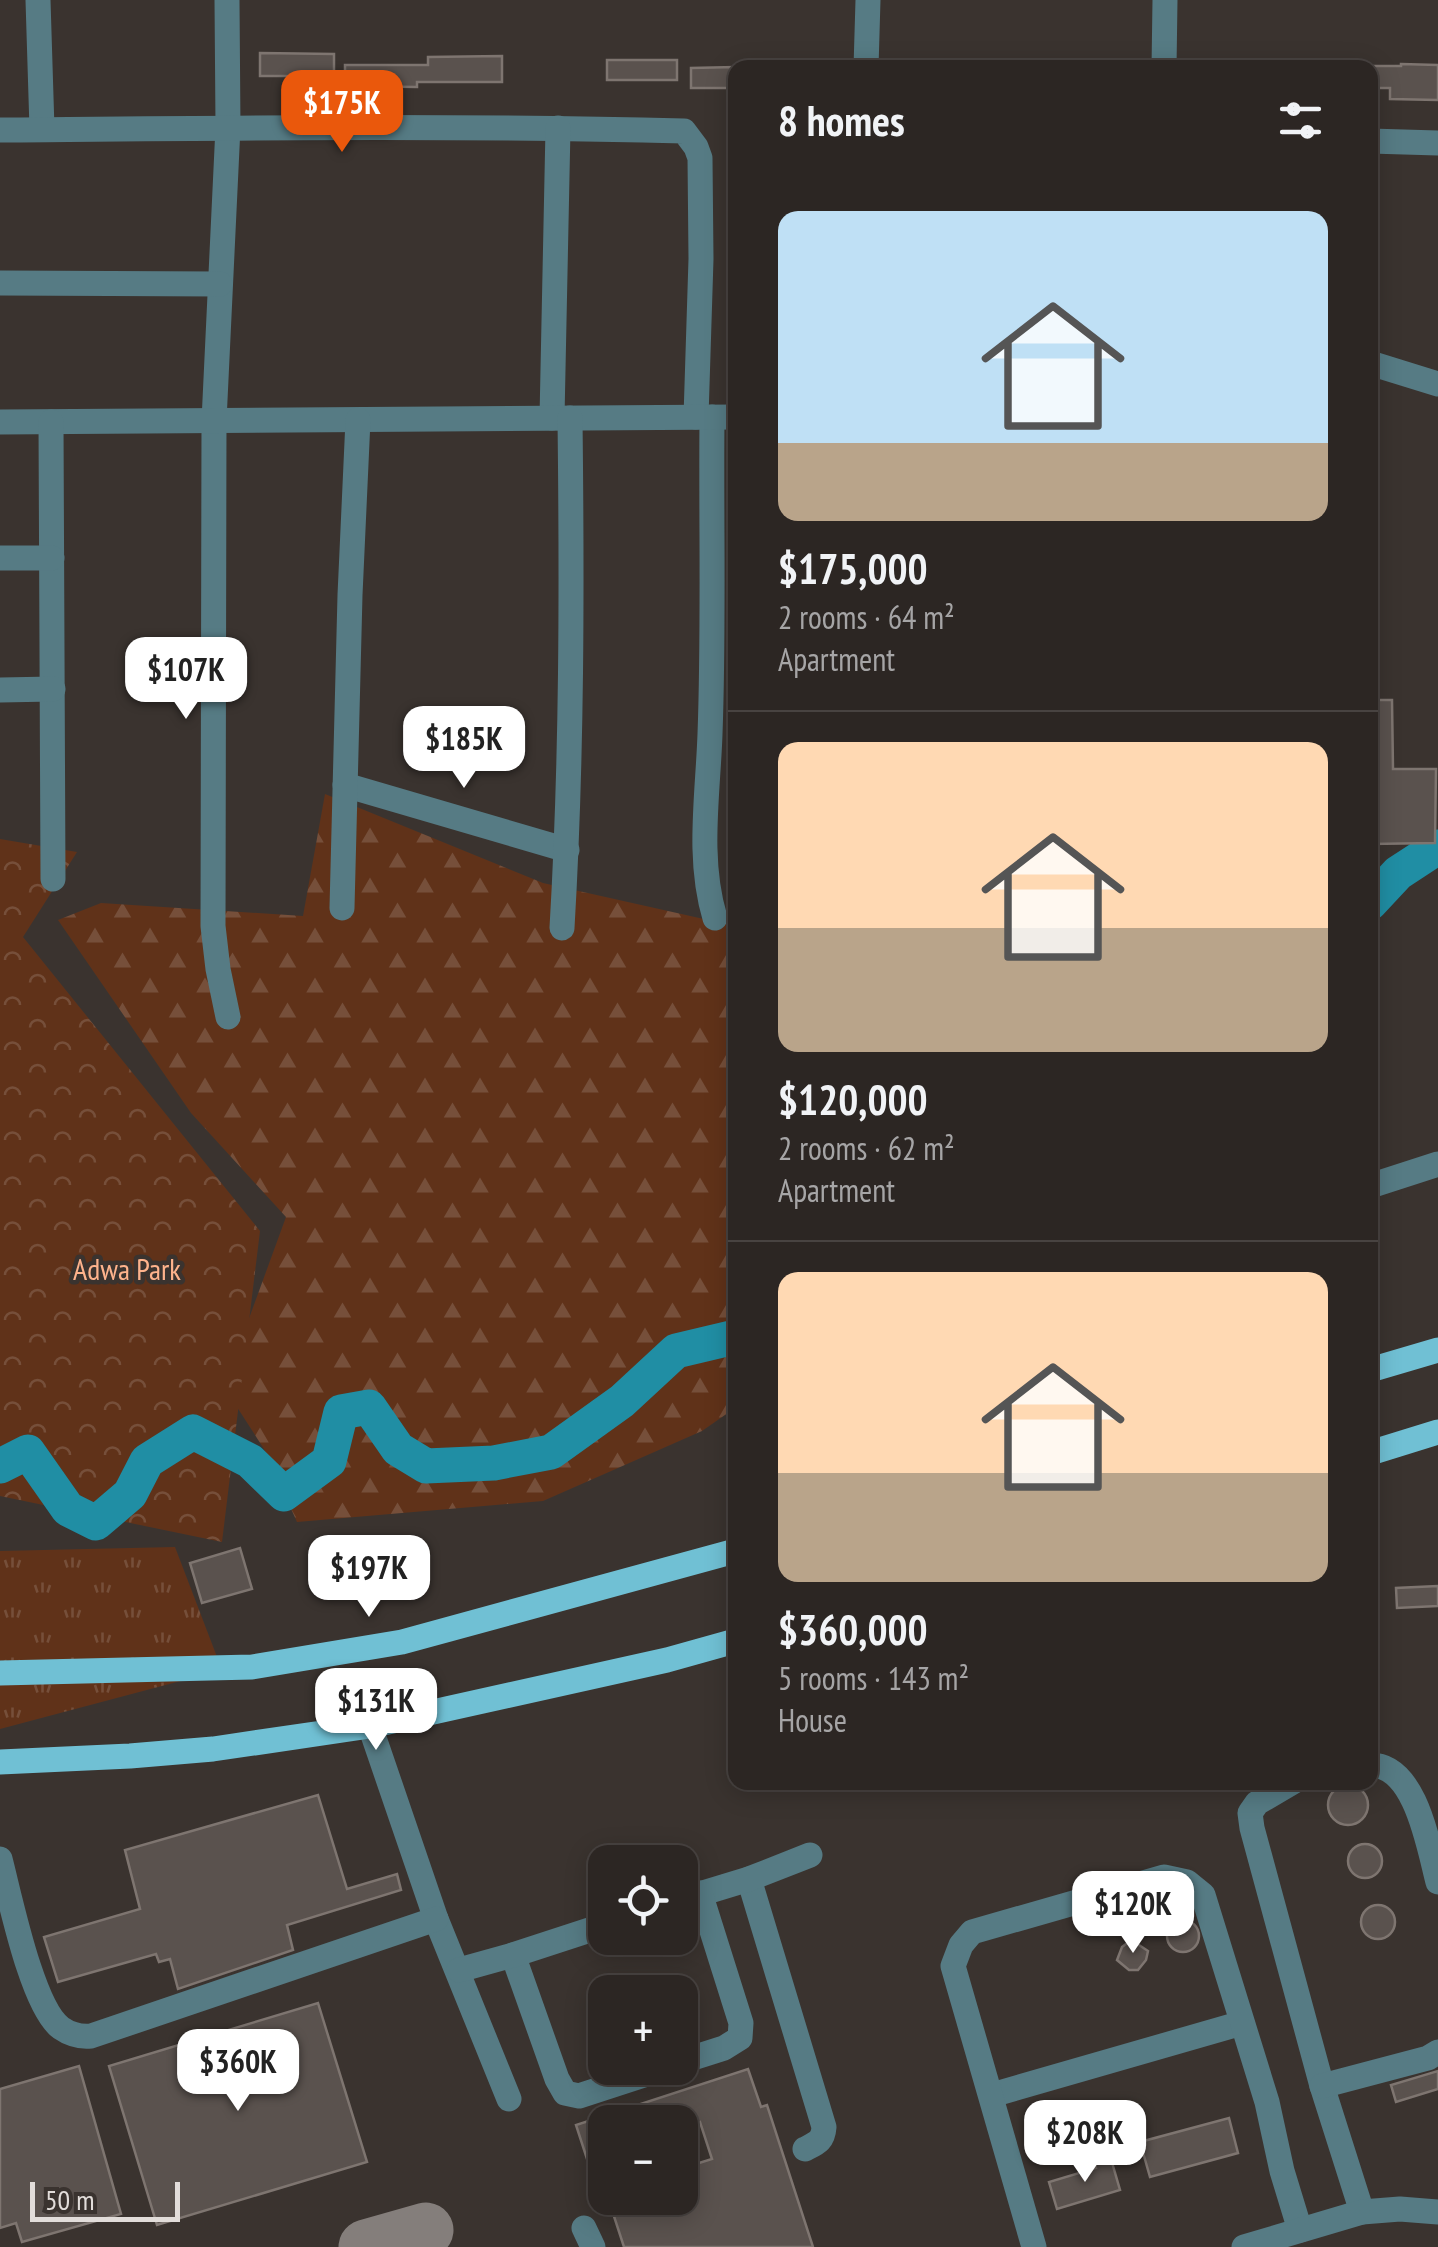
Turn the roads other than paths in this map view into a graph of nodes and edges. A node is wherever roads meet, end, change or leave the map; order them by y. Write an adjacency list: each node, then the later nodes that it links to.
1 (38, 0): 10 (street)
2 (227, 0): 7 (street)
3 (868, 0): 5 (street)
4 (1165, 0): 6 (street)
5 (866, 60)
6 (1164, 60)
7 (228, 127): 8 (street); 10 (street); 14 (street)
8 (558, 128): 17 (street); 18 (street)
9 (0, 130): 10 (street)
10 (42, 130)
11 (1378, 141): 12 (street)
12 (1438, 143)
13 (0, 283): 14 (street)
14 (220, 284): 19 (street)
15 (1378, 365): 16 (street)
16 (1438, 384)
17 (714, 417): 18 (street); 31 (street)
18 (561, 418): 20 (street); 28 (street)
19 (214, 420): 20 (street); 22 (street); 33 (street)
20 (358, 420): 27 (street)
21 (0, 422): 22 (street)
22 (51, 422): 24 (street)
23 (0, 558): 24 (street)
24 (52, 558): 25 (street)
25 (52, 689): 26 (street); 29 (street)
26 (0, 690)
27 (345, 785): 28 (street); 30 (street)
28 (566, 850): 32 (street)
29 (53, 878)
30 (342, 908)
31 (715, 918)
32 (562, 928)
33 (228, 1017)
34 (1438, 1164): 35 (street)
35 (1378, 1183)
36 (1438, 1350): 37 (main road)
37 (1378, 1368)
38 (1438, 1432): 39 (main road)
39 (1378, 1451)
40 (728, 1553): 42 (main road)
41 (728, 1643): 43 (main road)
42 (0, 1673)
43 (370, 1726): 44 (main road); 53 (street)
44 (0, 1762)
45 (1378, 1765): 50 (street)
46 (1278, 1790): 62 (street)
47 (810, 1855): 49 (street)
48 (0, 1859): 55 (street)
49 (749, 1880): 51 (street); 65 (street)
50 (1438, 1882)
51 (698, 1894)
52 (698, 1916): 60 (street)
53 (436, 1919): 55 (street); 57 (street)
54 (588, 1931): 56 (street)
55 (10, 1936)
56 (513, 1955): 57 (street); 61 (street)
57 (458, 1970): 64 (street)
58 (1242, 2023): 63 (street); 63 (street); 68 (street)
59 (1438, 2052): 62 (street)
60 (698, 2056)
61 (612, 2085)
62 (1322, 2086): 66 (street)
63 (992, 2095): 69 (street)
64 (508, 2099)
65 (805, 2148)
66 (1362, 2212): 67 (street); 68 (street)
67 (1438, 2212)
68 (1300, 2230): 70 (street)
69 (1034, 2247)
70 (1244, 2247)

